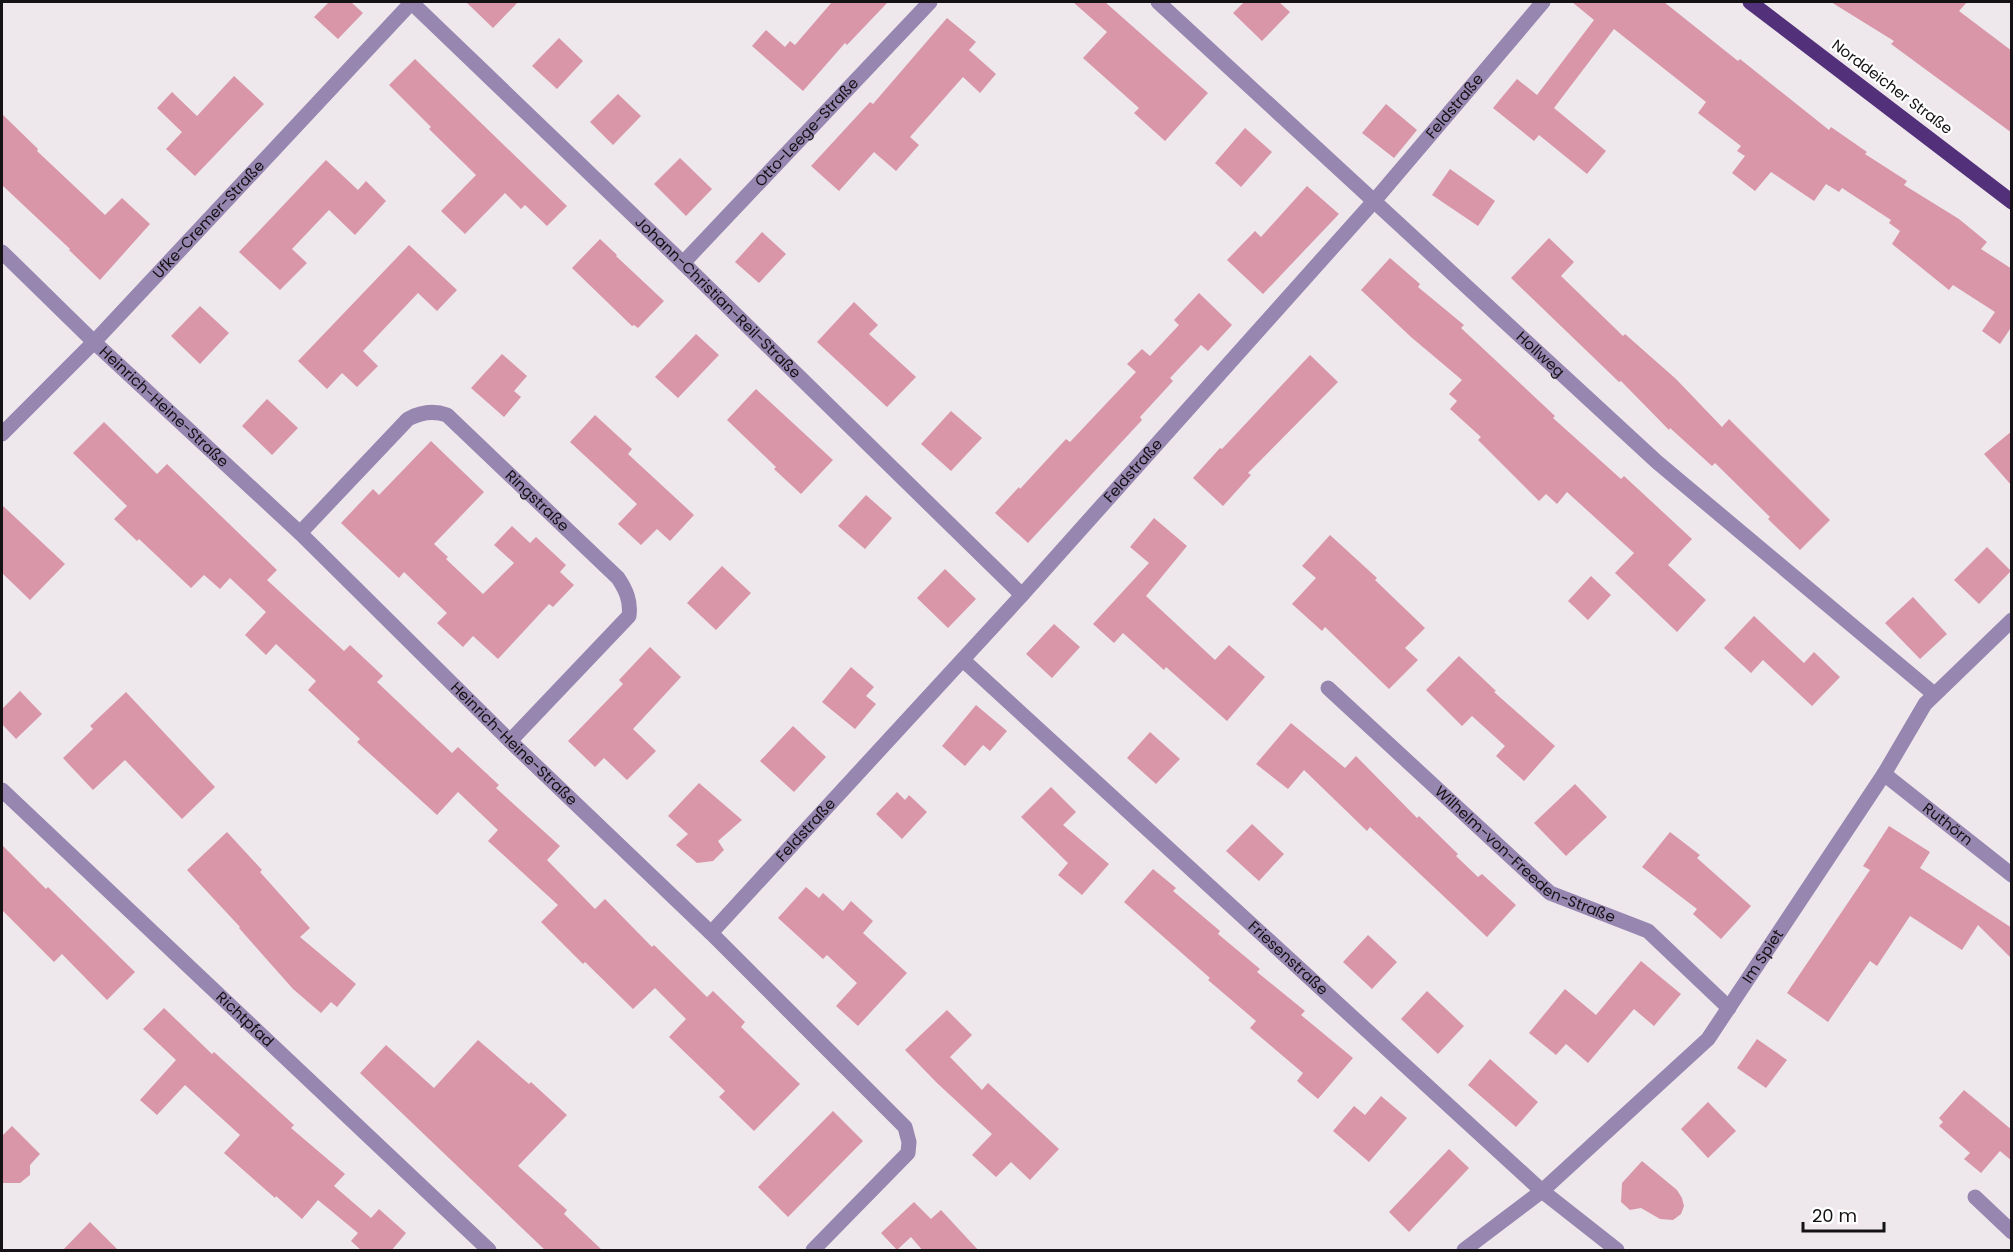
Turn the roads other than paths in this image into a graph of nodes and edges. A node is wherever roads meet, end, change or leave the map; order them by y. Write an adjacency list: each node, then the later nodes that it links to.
1 (412, 2): 9 (street, Johann-Christian-Reil-Straße); 10 (street, Ufke-Cremer-Straße)
2 (930, 2): 9 (street, Otto-Leege-Straße)
3 (1158, 2): 6 (street, Hollweg)
4 (1543, 2): 6 (street, Feldstraße)
5 (1750, 2): 7 (main road, Norddeicher Straße)
6 (1375, 200): 13 (street, Feldstraße); 17 (street, Hollweg)
7 (2012, 202)
8 (2, 252): 10 (street, Heinrich-Heine-Straße)
9 (683, 263): 13 (street, Johann-Christian-Reil-Straße)
10 (94, 342): 11 (street, Ufke-Cremer-Straße); 12 (street, Heinrich-Heine-Straße)
11 (2, 434)
12 (300, 533): 18 (street, Heinrich-Heine-Straße); 18 (street, Ringstraße)
13 (1022, 596): 15 (street, Feldstraße)
14 (2012, 620): 17 (street, Im Spiet)
15 (963, 660): 22 (street, Feldstraße); 24 (street, Friesenstraße)
16 (1328, 688): 23 (street, Wilhelm-von-Freeden-Straße)
17 (1934, 694): 19 (street, Im Spiet)
18 (510, 741): 22 (street, Heinrich-Heine-Straße)
19 (1884, 774): 21 (street, Ruthörn); 23 (street, Im Spiet)
20 (2, 790): 27 (street, Richtpfad)
21 (2012, 875)
22 (711, 933): 28 (street, Heinrich-Heine-Straße)
23 (1729, 1008): 24 (street, Im Spiet)
24 (1542, 1191): 29 (street, Im Spiet); 30 (street, Friesenstraße)
25 (1976, 1197): 26 (street)
26 (2012, 1232)
27 (489, 1251)
28 (813, 1251)
29 (1464, 1251)
30 (1617, 1251)

